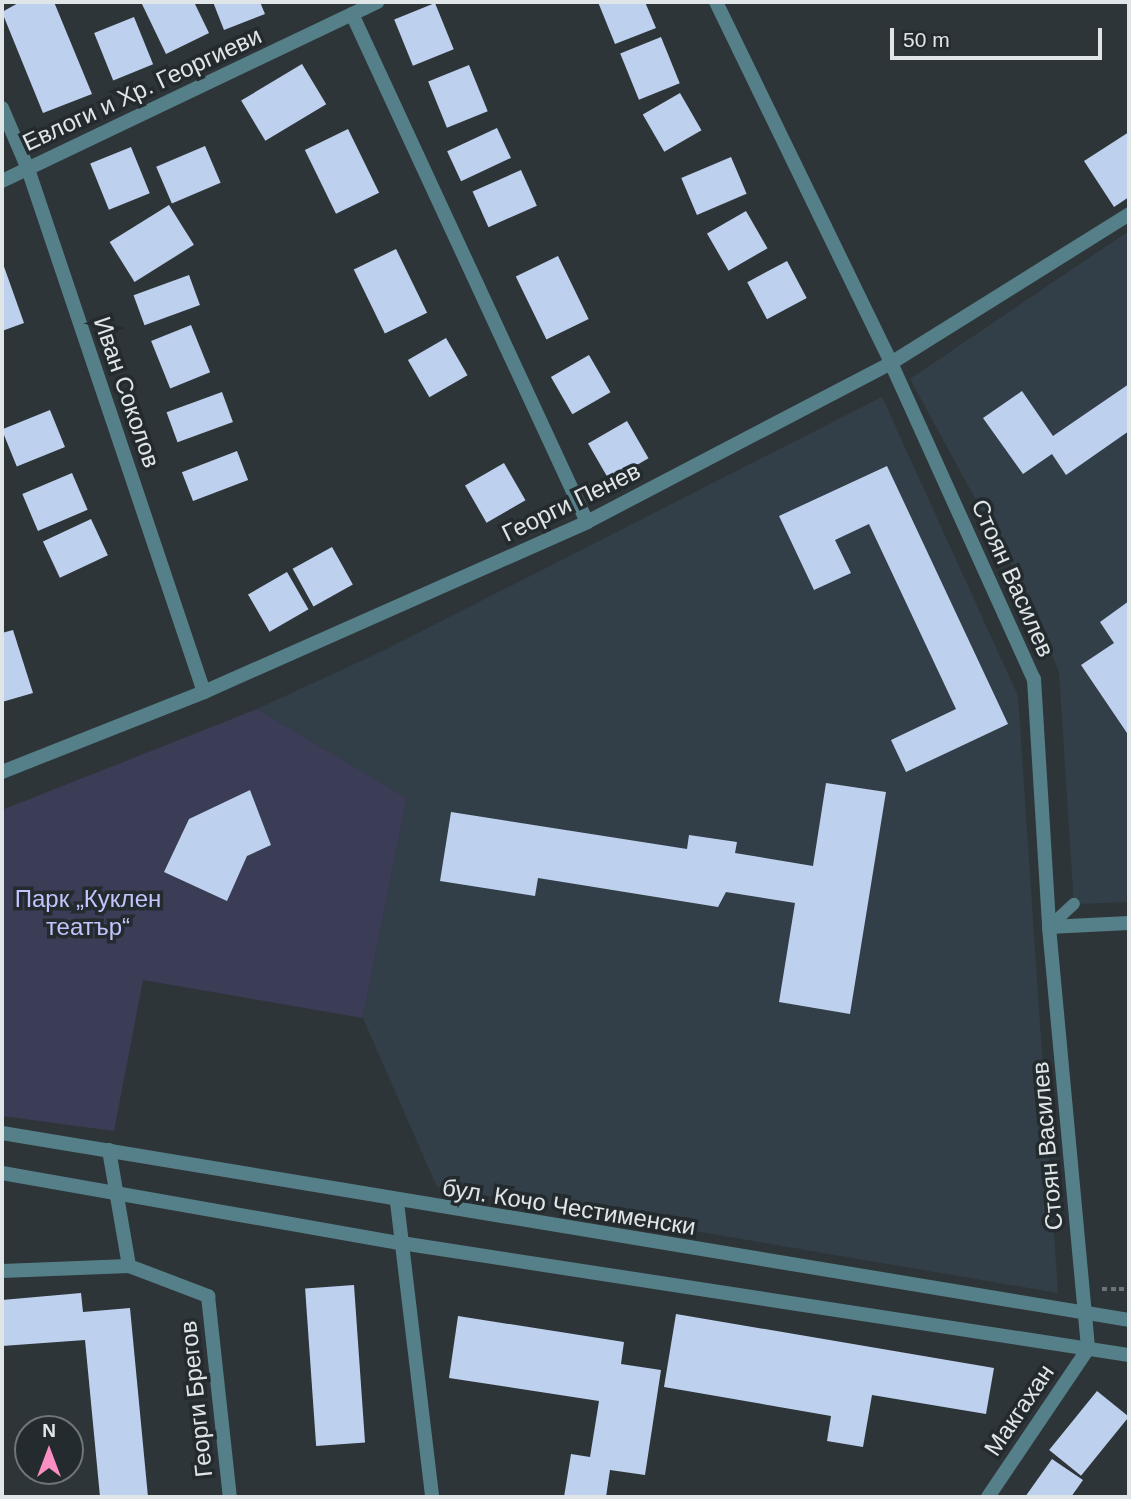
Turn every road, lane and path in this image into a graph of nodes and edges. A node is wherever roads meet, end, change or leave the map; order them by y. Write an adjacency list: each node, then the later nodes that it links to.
1 (377, 2): 3 (street, Евлоги и Хр. Георгиеви)
2 (716, 2): 8 (street, Стоян Василев)
3 (352, 14): 5 (street, Евлоги и Хр. Георгиеви); 9 (street)
4 (2, 108): 5 (street, Иван Соколов)
5 (28, 169): 6 (street, Евлоги и Хр. Георгиеви); 10 (street, Иван Соколов)
6 (2, 181)
7 (1129, 214): 8 (street, Георги Пенев)
8 (891, 363): 9 (street, Георги Пенев); 14 (street, Стоян Василев)
9 (587, 522): 10 (street, Георги Пенев)
10 (204, 692): 11 (street, Георги Пенев)
11 (2, 772)
12 (1074, 904): 14 (lane)
13 (1129, 923): 14 (street)
14 (1049, 928): 23 (street, Стоян Василев)
15 (2, 1133): 16 (street, бул. Кочо Честименски)
16 (108, 1150): 18 (street); 19 (street, бул. Кочо Честименски)
17 (2, 1173): 18 (street)
18 (112, 1190): 20 (street); 21 (street)
19 (397, 1202): 20 (street); 23 (street, бул. Кочо Честименски)
20 (401, 1242): 25 (street); 28 (street)
21 (129, 1266): 22 (street); 27 (street, Георги Брегов)
22 (2, 1271)
23 (1085, 1314): 24 (street, бул. Кочо Честименски); 25 (street, Стоян Василев)
24 (1129, 1320)
25 (1088, 1349): 26 (street); 29 (street, Макгахан)
26 (1129, 1355)
27 (230, 1497)
28 (432, 1497)
29 (988, 1497)

